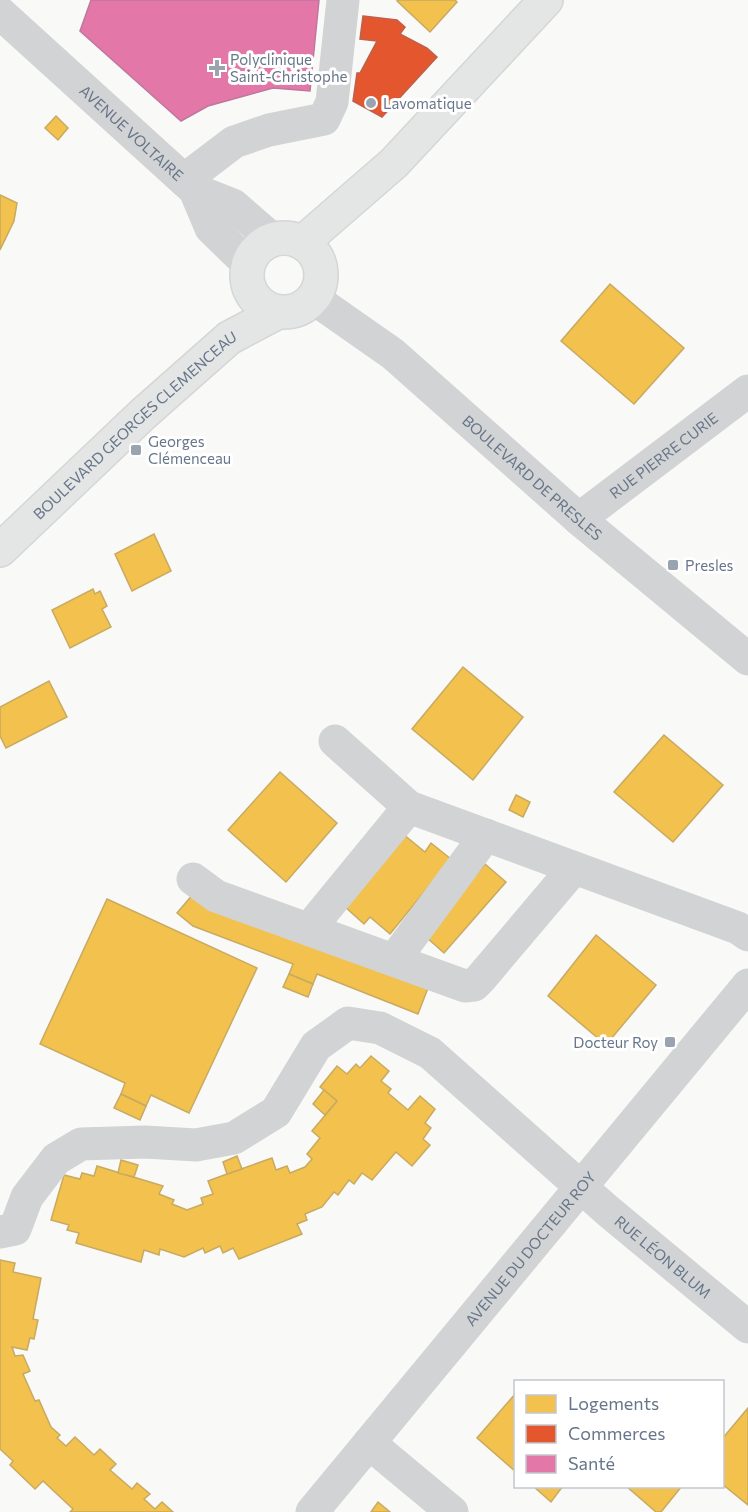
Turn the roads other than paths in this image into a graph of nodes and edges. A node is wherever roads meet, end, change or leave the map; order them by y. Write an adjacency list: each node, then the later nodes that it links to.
1 (343, 0): 4 (street)
2 (546, 0): 5 (main road)
3 (0, 13): 4 (street, AVENUE VOLTAIRE)
4 (190, 185): 5 (street); 6 (street, AVENUE VOLTAIRE)
5 (298, 248): 6 (main road); 7 (main road)
6 (248, 277): 8 (main road); 9 (main road)
7 (313, 298): 8 (main road); 11 (street, BOULEVARD DE PRESLES)
8 (278, 312): 9 (main road, BOULEVARD GEORGES CLEMENCEAU)
9 (229, 338): 12 (main road, BOULEVARD GEORGES CLEMENCEAU)
10 (743, 404): 11 (street, RUE PIERRE CURIE)
11 (579, 519): 13 (street, BOULEVARD DE PRESLES)
12 (0, 549)
13 (748, 659)
14 (335, 741): 15 (street)
15 (409, 807): 16 (street); 19 (street)
16 (486, 835): 17 (street); 21 (street)
17 (574, 868): 20 (street); 21 (street)
18 (193, 879): 19 (street)
19 (309, 929): 21 (street)
20 (748, 935)
21 (394, 960)
22 (748, 985): 23 (street, AVENUE DU DOCTEUR ROY)
23 (581, 1187): 24 (street, RUE LÉON BLUM); 25 (street, RUE LÉON BLUM); 26 (street, AVENUE DU DOCTEUR ROY)
24 (0, 1232)
25 (748, 1327)
26 (369, 1443): 27 (street, AVENUE DU DOCTEUR ROY); 28 (street)
27 (312, 1512)
28 (452, 1512)

